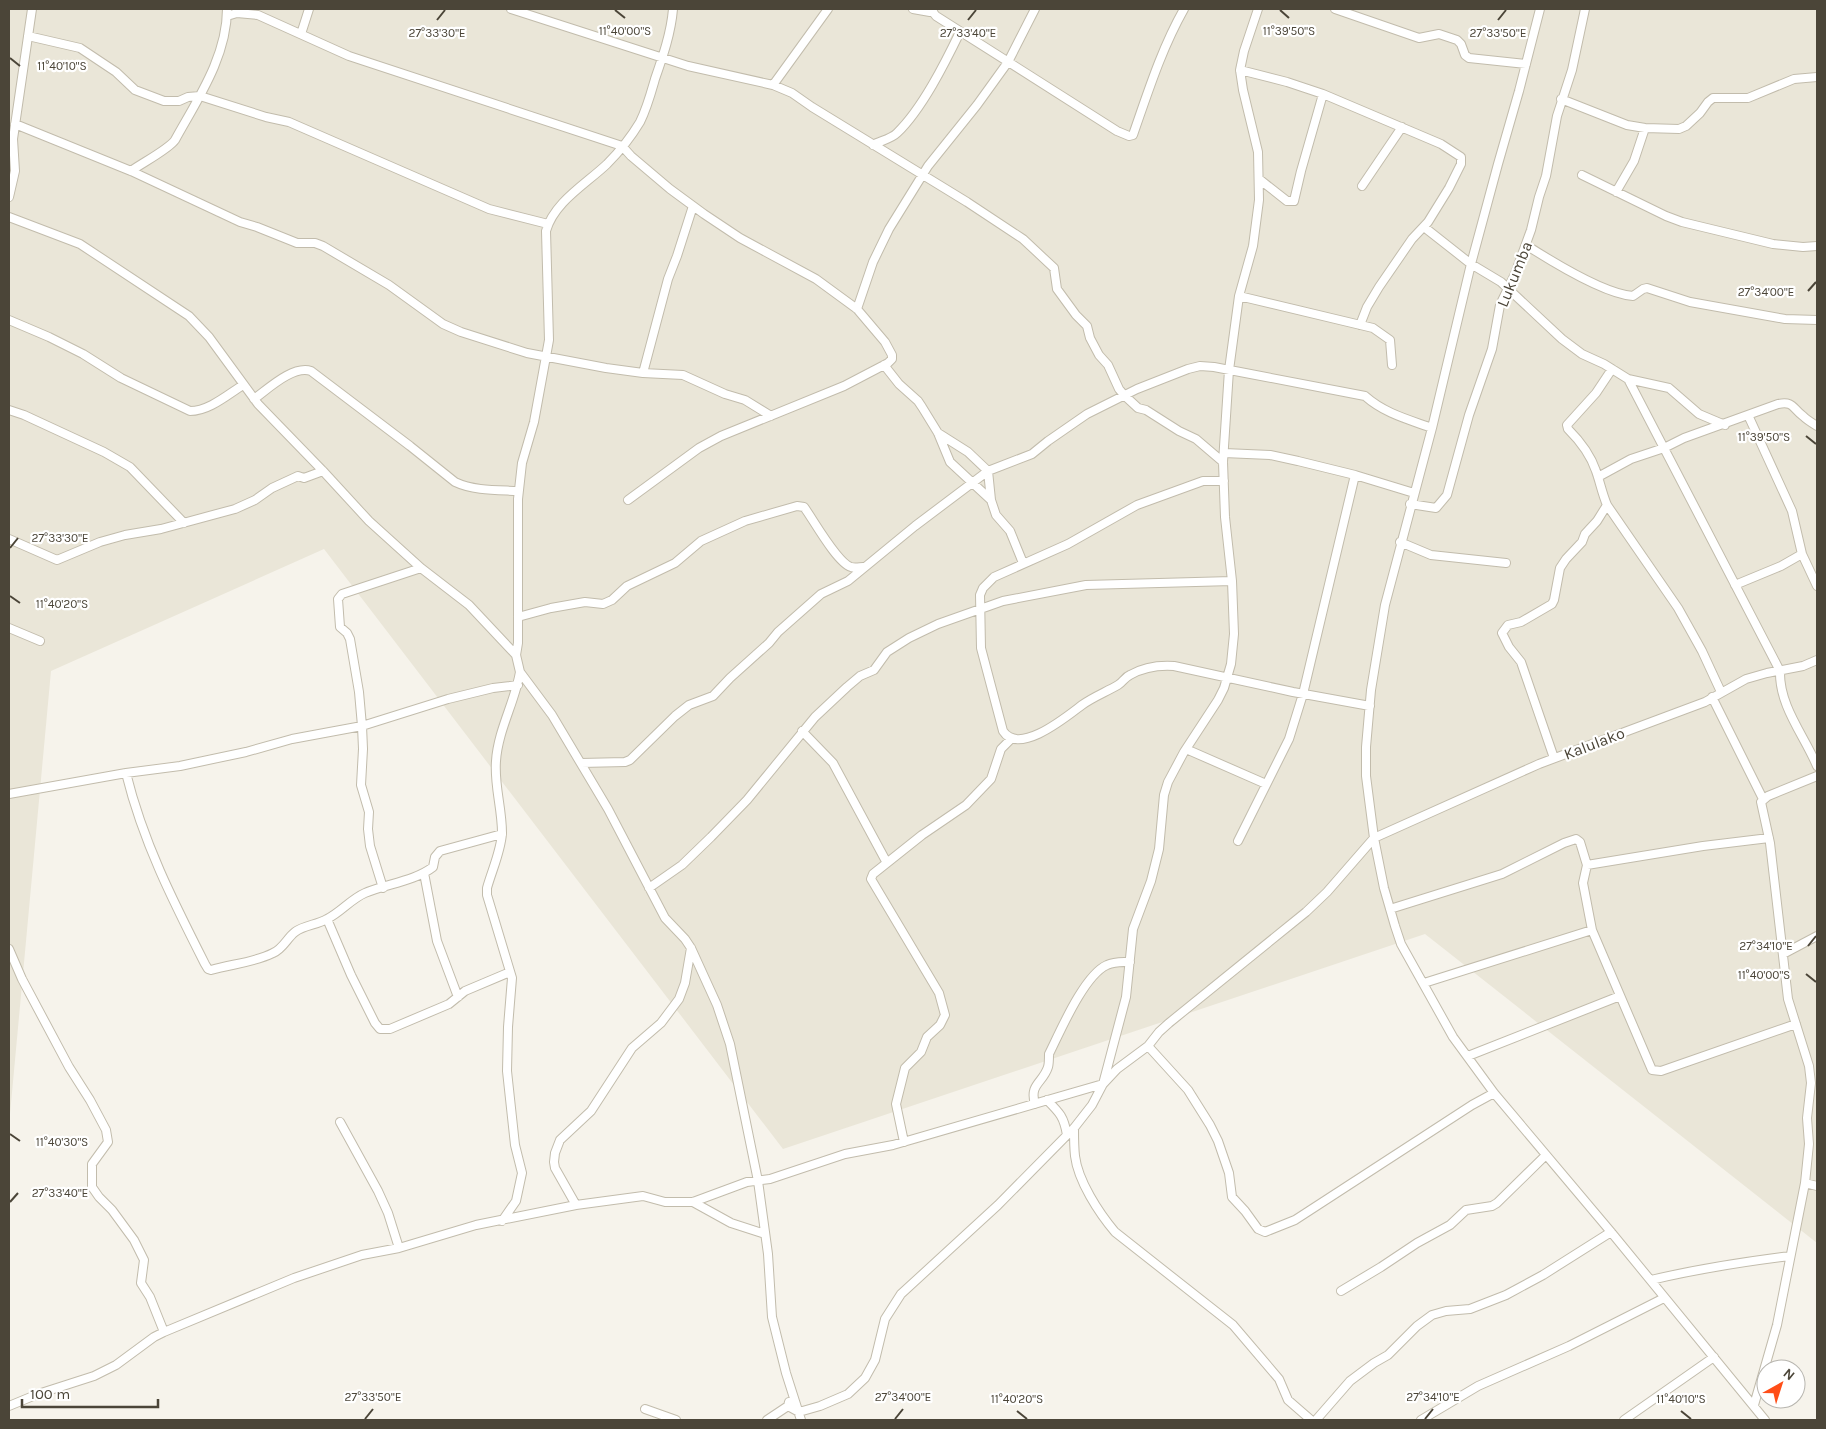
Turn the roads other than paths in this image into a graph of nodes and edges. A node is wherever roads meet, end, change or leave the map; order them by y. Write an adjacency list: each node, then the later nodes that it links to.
1 (32, 9): 17 (street)
2 (309, 9): 16 (street)
3 (511, 9): 18 (street)
4 (673, 9): 18 (street)
5 (828, 9): 23 (street)
6 (913, 9): 13 (street)
7 (1035, 9): 19 (street)
8 (1184, 9): 19 (street)
9 (1258, 9): 21 (street)
10 (1334, 9): 20 (street)
11 (1540, 9): 20 (street)
12 (1585, 9): 26 (street, Lukumba)
13 (933, 10): 15 (street)
14 (227, 12): 16 (street); 25 (street)
15 (960, 32): 19 (street); 30 (street)
16 (301, 34): 31 (street)
17 (28, 36): 25 (street); 27 (street)
18 (662, 58): 23 (street); 31 (street)
19 (1008, 62): 34 (street)
20 (1526, 64): 46 (street)
21 (1240, 70): 24 (street); 36 (street)
22 (1817, 77): 29 (street)
23 (773, 85): 30 (street)
24 (1324, 94): 28 (street); 36 (street)
25 (200, 96): 33 (street); 42 (street)
26 (1562, 99): 29 (street); 44 (street, Lukumba)
27 (16, 124): 32 (street); 33 (street)
28 (1402, 127): 37 (street); 43 (street)
29 (1645, 128): 38 (street)
30 (873, 145): 34 (street)
31 (622, 146): 40 (street); 42 (street)
32 (12, 170): 39 (street)
33 (131, 171): 53 (street)
34 (922, 175): 49 (street); 61 (street)
35 (1582, 175): 38 (street)
36 (1259, 179): 48 (street)
37 (1362, 186)
38 (1616, 192): 45 (street)
39 (9, 197)
40 (693, 206): 49 (street); 58 (street)
41 (9, 217): 60 (street)
42 (548, 224): 53 (street)
43 (1424, 226): 46 (street); 52 (street)
44 (1526, 244): 47 (street, Lukumba); 51 (street)
45 (1817, 246)
46 (1471, 264): 47 (street); 68 (street)
47 (1507, 287): 56 (street); 83 (street, Lukumba)
48 (1239, 296): 52 (street); 57 (street)
49 (857, 308): 54 (street)
50 (9, 320): 60 (street)
51 (1817, 320)
52 (1360, 325): 55 (street)
53 (546, 356): 58 (street); 79 (street)
54 (884, 365): 65 (street); 69 (street)
55 (1392, 365)
56 (1612, 369): 59 (street); 76 (street)
57 (1229, 370): 61 (street); 68 (street); 71 (street)
58 (643, 372): 65 (street)
59 (1628, 379): 66 (street); 70 (street)
60 (243, 385): 62 (street)
61 (1124, 396): 72 (street); 74 (street)
62 (254, 399): 73 (street); 79 (street)
63 (9, 410): 85 (street)
64 (1748, 415): 66 (street); 67 (street); 88 (street)
65 (771, 416): 81 (street)
66 (1725, 425): 70 (street)
67 (1817, 426)
68 (1432, 428): 80 (street)
69 (938, 433): 74 (street); 78 (street)
70 (1664, 448): 76 (street); 94 (street)
71 (1224, 453): 72 (street); 75 (street)
72 (1223, 462): 77 (street)
73 (323, 471): 85 (street); 92 (street)
74 (988, 471): 78 (street); 82 (street)
75 (1355, 476): 80 (street); 107 (street)
76 (1598, 477): 84 (street)
77 (1224, 481): 89 (street); 93 (street)
78 (972, 484): 82 (street); 91 (street)
79 (518, 491): 97 (street)
80 (1414, 493): 83 (street)
81 (628, 500)
82 (990, 500): 89 (street)
83 (1410, 504): 87 (street)
84 (1607, 505): 106 (street); 114 (street)
85 (184, 523): 86 (street)
86 (9, 539)
87 (1400, 542): 90 (street); 109 (street)
88 (1802, 554): 94 (street); 95 (street)
89 (1023, 563): 96 (street)
90 (1506, 563)
91 (863, 567): 97 (street); 115 (street)
92 (421, 568): 100 (street); 110 (street)
93 (1232, 581): 96 (street); 104 (street)
94 (1735, 585): 102 (street)
95 (1817, 586)
96 (982, 608): 111 (street); 112 (street)
97 (518, 617): 100 (street)
98 (9, 628): 99 (street)
99 (40, 641)
100 (516, 655): 103 (street)
101 (1817, 660): 102 (street, Kalulako)
102 (1780, 671): 106 (street, Kalulako); 116 (street)
103 (520, 672): 105 (street); 115 (street)
104 (1228, 677): 107 (street); 112 (street); 113 (street)
105 (518, 685): 110 (street); 122 (street)
106 (1721, 692): 108 (street, Kalulako)
107 (1303, 694): 109 (street); 119 (street)
108 (1712, 697): 114 (street, Kalulako); 121 (street)
109 (1370, 706): 123 (street)
110 (362, 726): 117 (street); 129 (street)
111 (802, 731): 126 (street); 130 (street)
112 (1011, 738): 126 (street)
113 (1186, 749): 119 (street); 138 (street)
114 (1554, 758): 123 (street, Kalulako)
115 (581, 764): 130 (street)
116 (1817, 766)
117 (126, 773): 120 (street); 132 (street)
118 (1817, 776): 121 (street)
119 (1266, 784): 125 (street)
120 (9, 794)
121 (1763, 799): 124 (street)
122 (502, 834): 128 (street); 139 (street)
123 (1374, 838): 131 (street); 144 (street)
124 (1769, 838): 127 (street); 137 (street)
125 (1238, 841)
126 (887, 863): 154 (street)
127 (1587, 865): 131 (street); 133 (street)
128 (424, 873): 129 (street); 142 (street)
129 (383, 888): 132 (street)
130 (649, 888): 136 (street)
131 (1390, 909): 140 (street)
132 (327, 919): 142 (street)
133 (1592, 930): 140 (street); 141 (street)
134 (1817, 936): 137 (street)
135 (9, 948): 169 (street)
136 (691, 948): 156 (street); 160 (street)
137 (1783, 954): 143 (street)
138 (1130, 962): 147 (street); 150 (street)
139 (510, 972): 142 (street); 161 (street)
140 (1424, 983): 145 (street)
141 (1620, 996): 143 (street); 145 (street)
142 (458, 997)
143 (1796, 1024): 146 (street)
144 (1148, 1046): 147 (street); 148 (street)
145 (1468, 1056): 148 (street)
146 (1814, 1083): 157 (street)
147 (1103, 1084): 149 (street); 152 (street)
148 (1494, 1093): 155 (street)
149 (1047, 1100): 150 (street); 153 (street)
150 (1035, 1104): 154 (street)
151 (340, 1122): 164 (street)
152 (1074, 1128): 153 (street); 180 (street)
153 (1067, 1135): 176 (street)
154 (904, 1142): 156 (street)
155 (1546, 1155): 162 (street); 167 (street)
156 (758, 1181): 159 (street); 163 (street)
157 (1805, 1183): 158 (street); 165 (street)
158 (1817, 1186)
159 (693, 1202): 160 (street); 163 (street)
160 (576, 1205): 161 (street)
161 (502, 1221): 164 (street)
162 (1611, 1232): 166 (street); 181 (street)
163 (765, 1234): 171 (street)
164 (399, 1248): 169 (street)
165 (1790, 1256): 166 (street); 172 (street)
166 (1651, 1280): 168 (street)
167 (1341, 1291)
168 (1664, 1298): 170 (street); 182 (street)
169 (164, 1332): 173 (street)
170 (1714, 1358): 172 (street); 183 (street)
171 (792, 1394): 174 (street); 176 (street)
172 (1754, 1405): 184 (street)
173 (9, 1406)
174 (788, 1406): 176 (street); 178 (street)
175 (645, 1409): 177 (street)
176 (799, 1412): 179 (street)
177 (676, 1420)
178 (766, 1420)
179 (802, 1420)
180 (1312, 1420)
181 (1316, 1420)
182 (1421, 1420)
183 (1624, 1420)
184 (1765, 1420)

